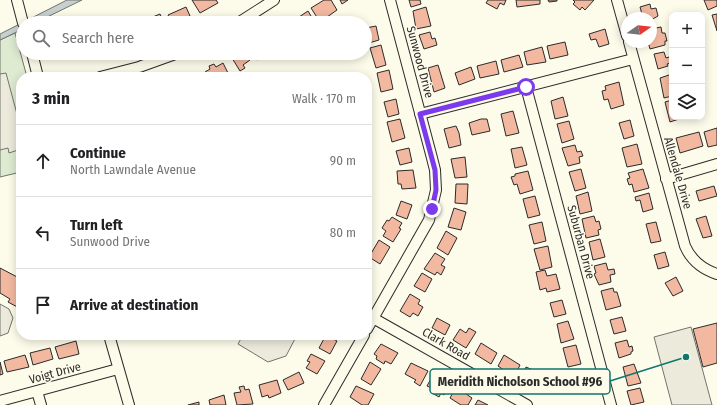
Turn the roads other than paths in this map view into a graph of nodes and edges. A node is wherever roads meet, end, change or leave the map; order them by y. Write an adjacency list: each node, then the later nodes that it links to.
1 (17, 0): 6 (street)
2 (274, 0): 7 (street)
3 (390, 0): 15 (street, Sunwood Drive)
4 (617, 0): 5 (street)
5 (621, 14)
6 (21, 16)
7 (249, 16)
8 (630, 48): 9 (street, Allendale Drive)
9 (633, 59): 14 (street); 17 (street, Allendale Drive)
10 (34, 60): 12 (street)
11 (158, 60): 13 (street)
12 (37, 72)
13 (118, 72)
14 (526, 87): 15 (street); 29 (street, Suburban Drive)
15 (420, 114): 19 (street, Sunwood Drive)
16 (717, 164): 17 (street)
17 (666, 179): 18 (street, Allendale Drive)
18 (717, 274)
19 (373, 318): 28 (street, Clark Road)
20 (110, 340): 22 (street)
21 (361, 340): 27 (street)
22 (118, 370): 23 (street, Voigt Drive); 26 (street)
23 (37, 391): 24 (street, Voigt Drive); 25 (street)
24 (0, 401)
25 (41, 405)
26 (129, 405)
27 (324, 405)
28 (527, 405)
29 (611, 405)

